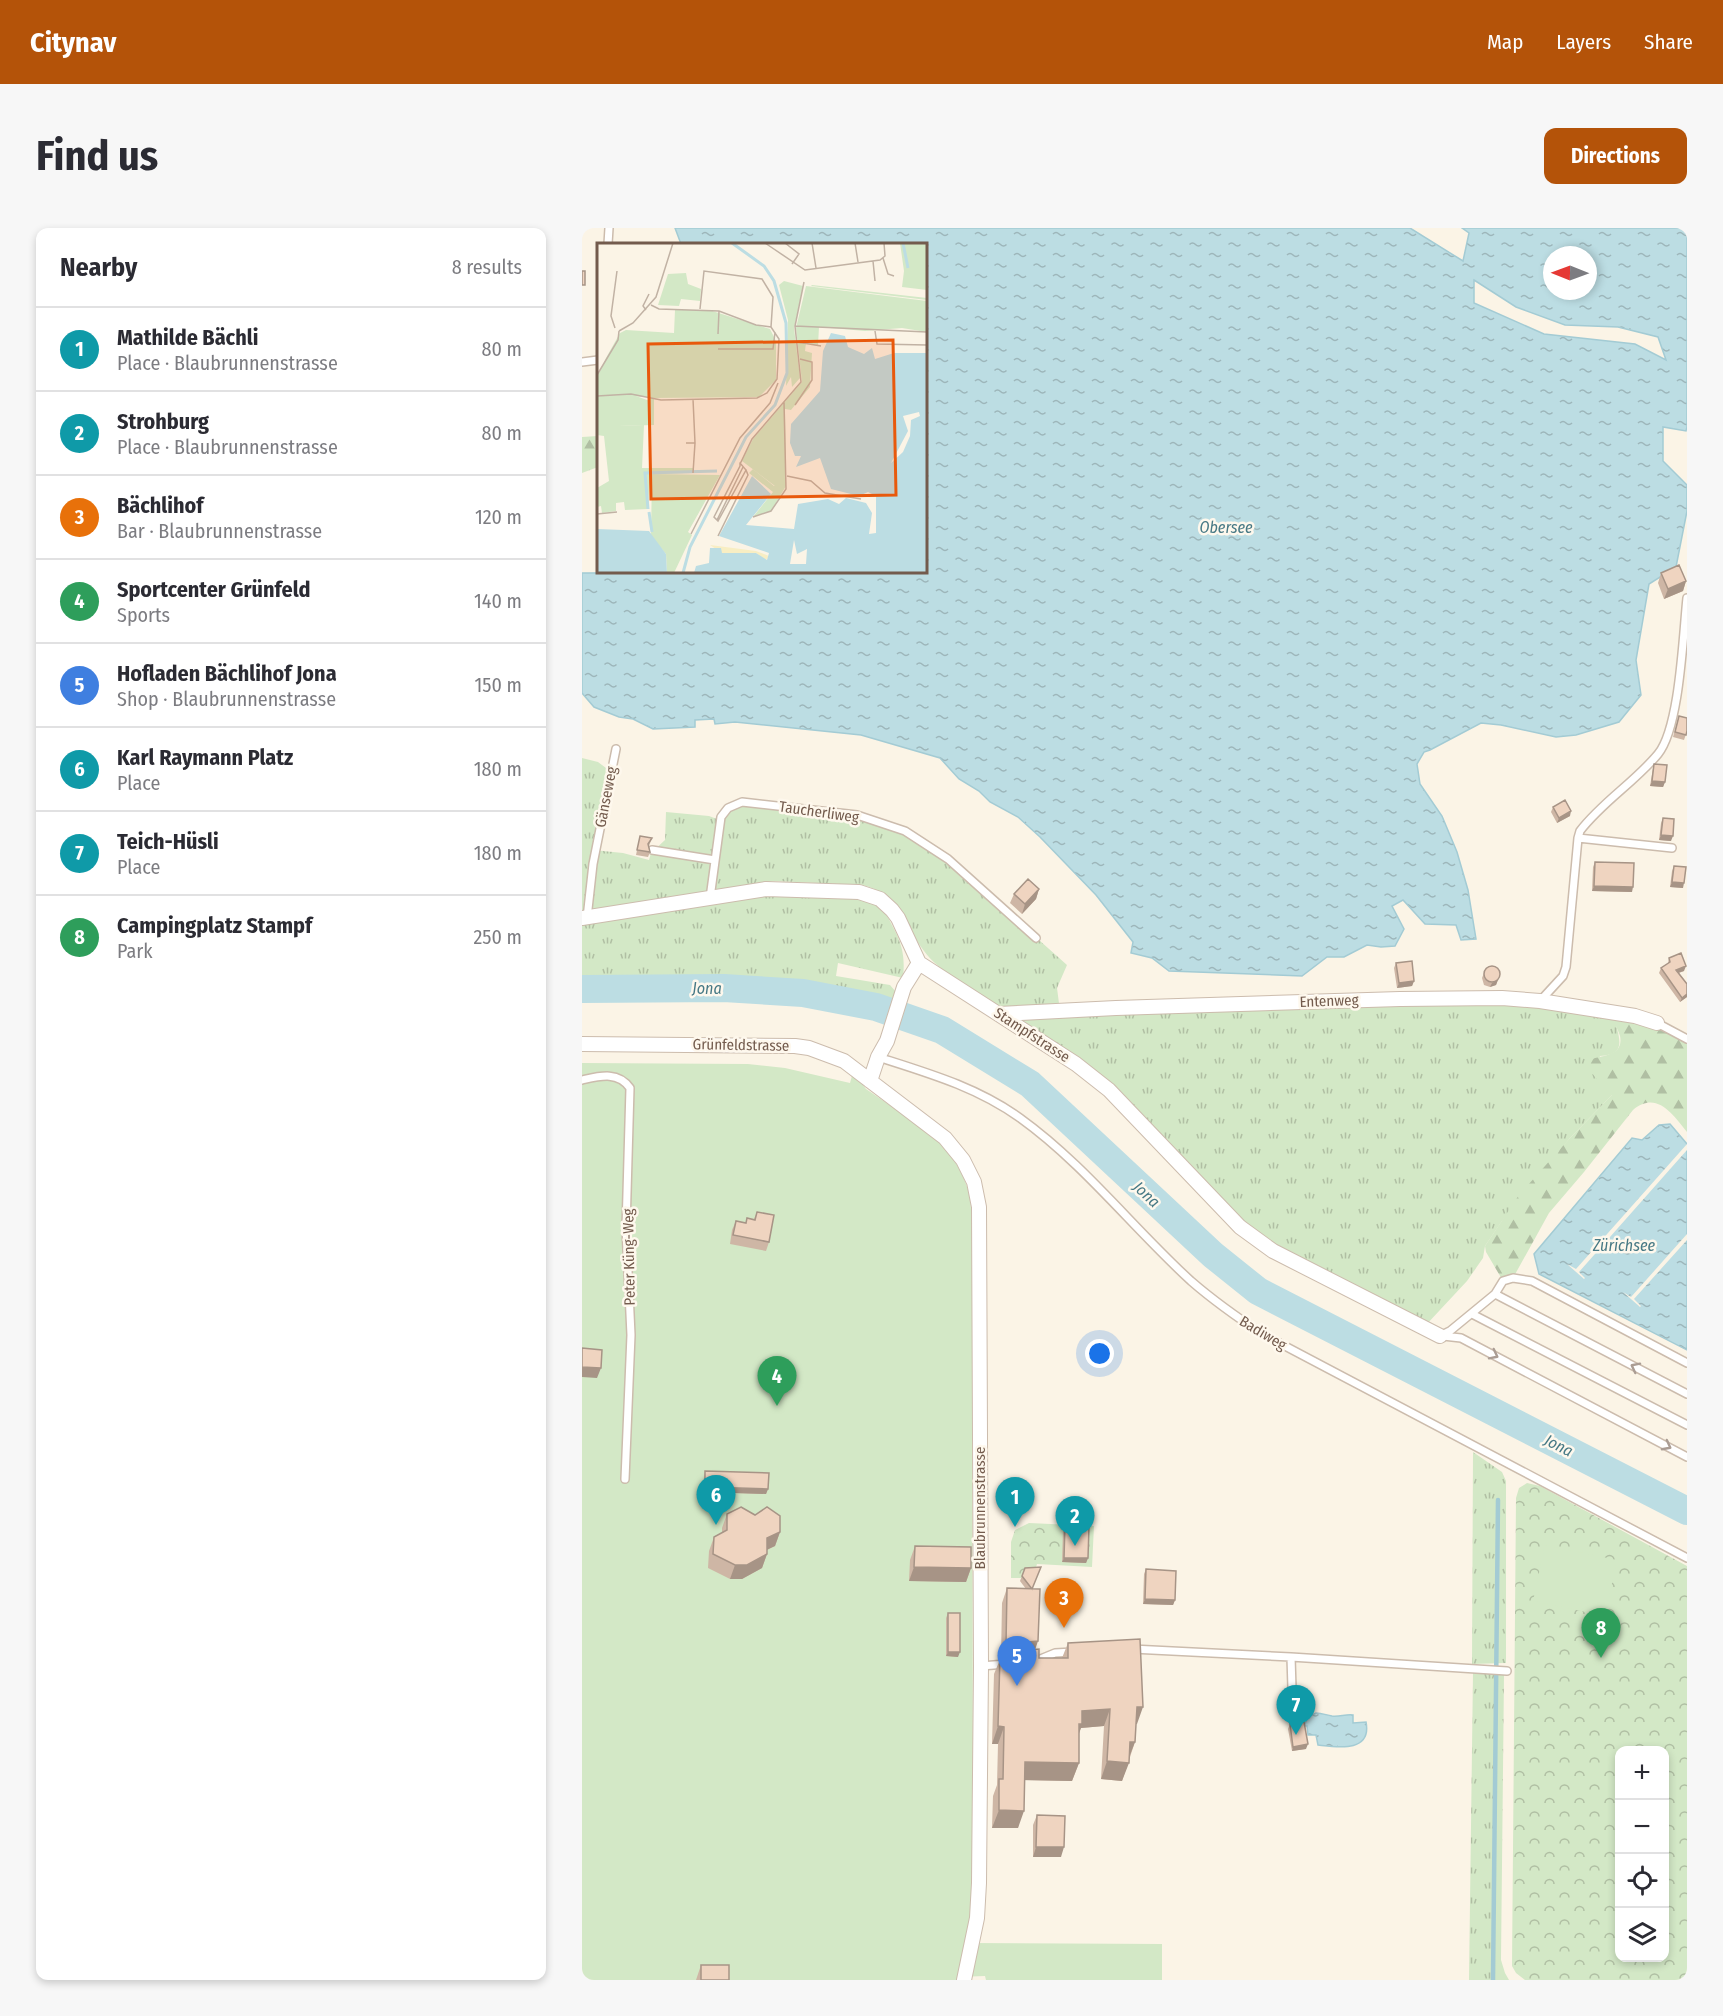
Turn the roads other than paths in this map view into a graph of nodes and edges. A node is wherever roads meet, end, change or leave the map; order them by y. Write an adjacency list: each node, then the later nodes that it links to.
1 (609, 228): 2 (lane)
2 (608, 243)
3 (597, 360): 4 (lane)
4 (582, 362)
5 (1687, 598): 7 (lane)
6 (616, 748): 12 (lane, Gänseweg)
7 (1578, 838): 8 (lane); 15 (lane)
8 (1672, 848)
9 (652, 850): 10 (lane)
10 (715, 860): 11 (lane, Taucherliweg); 13 (lane, Taucherliweg)
11 (710, 898): 12 (street); 14 (street)
12 (585, 918)
13 (1036, 938)
14 (919, 963): 16 (street, Stampfstrasse); 20 (street)
15 (1540, 1001): 16 (street, Entenweg); 17 (street, Entenweg)
16 (999, 1014): 25 (street, Stampfstrasse)
17 (1657, 1023): 18 (lane)
18 (1687, 1039)
19 (582, 1044): 22 (street, Grünfeldstrasse)
20 (879, 1057): 22 (street); 31 (lane, Badiweg)
21 (582, 1080): 30 (lane, Peter Küng-Weg)
22 (870, 1081): 37 (street, Blaubrunnenstrasse)
23 (1495, 1294): 24 (lane); 26 (lane); 27 (lane, one-way to 23)
24 (1472, 1314): 25 (lane); 28 (lane)
25 (1440, 1336): 29 (lane, one-way to 29)
26 (1687, 1363)
27 (1687, 1394)
28 (1687, 1425)
29 (1687, 1457)
30 (625, 1479)
31 (1687, 1558)
32 (1129, 1648): 34 (lane)
33 (1085, 1651): 35 (lane)
34 (1291, 1657): 38 (lane); 39 (lane)
35 (1026, 1662)
36 (1015, 1663): 37 (lane)
37 (981, 1666): 40 (street, Blaubrunnenstrasse)
38 (1505, 1671)
39 (1293, 1720)
40 (964, 1980)

